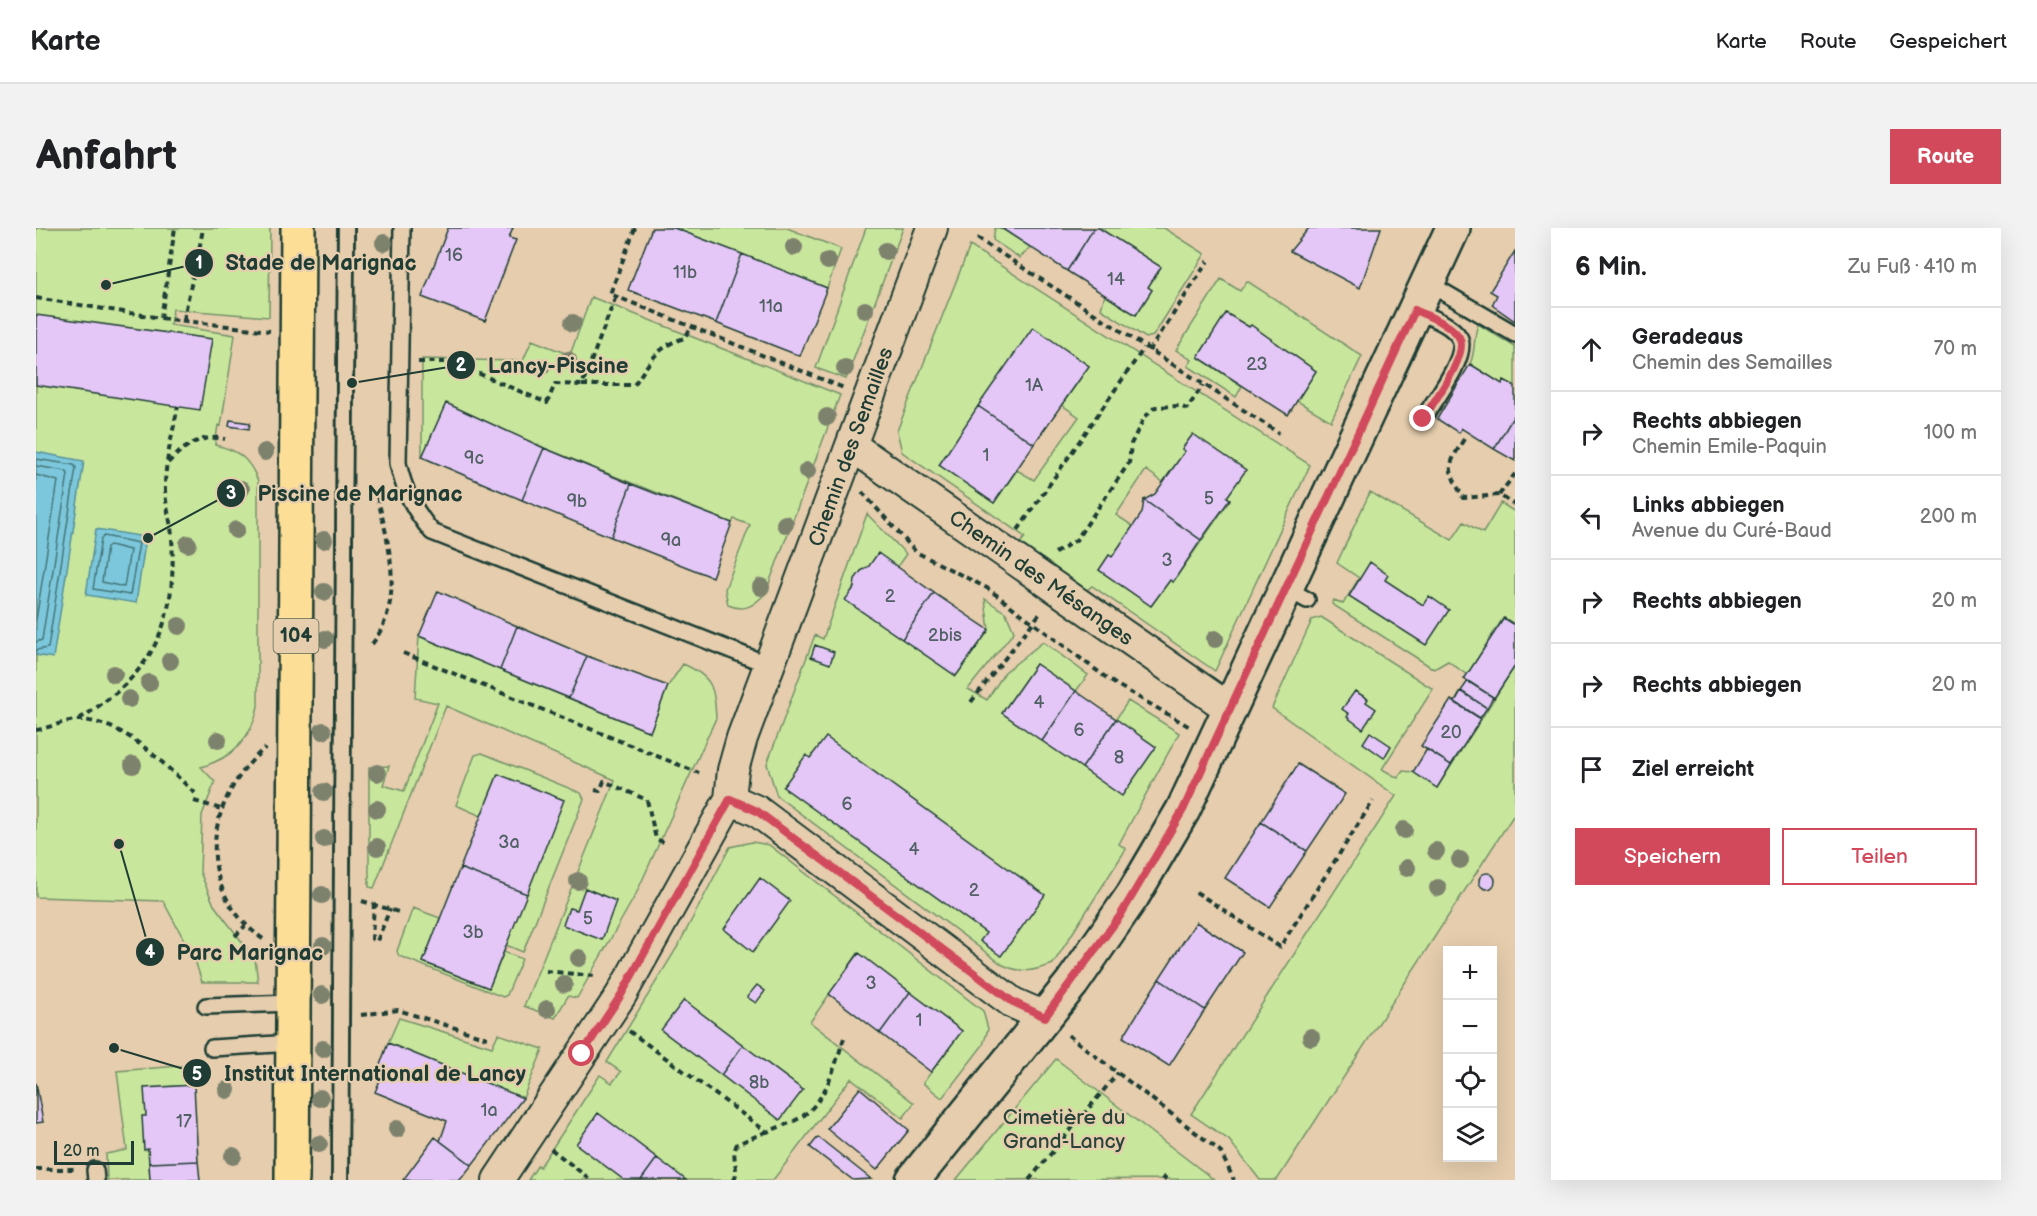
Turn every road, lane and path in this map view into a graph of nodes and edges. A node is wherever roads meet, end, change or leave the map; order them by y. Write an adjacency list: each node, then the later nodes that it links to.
1 (175, 228): 14 (path)
2 (202, 228): 15 (path)
3 (298, 228): 68 (main road, 104)
4 (346, 228): 83 (lane)
5 (402, 228): 43 (lane)
6 (635, 228): 11 (path)
7 (932, 228): 30 (street, Chemin des Semailles)
8 (1453, 228): 12 (street)
9 (977, 238): 19 (path)
10 (1208, 261): 20 (path)
11 (616, 296): 16 (path); 22 (path)
12 (1422, 296): 18 (lane); 26 (lane); 45 (street)
13 (36, 298): 14 (path)
14 (161, 318): 15 (path)
15 (184, 320): 17 (path)
16 (691, 326): 22 (path); 24 (path)
17 (274, 332)
18 (1515, 334)
19 (1144, 348): 20 (path); 37 (path)
20 (1149, 351): 23 (path)
21 (417, 362): 22 (path)
22 (582, 385)
23 (1203, 385): 27 (path); 38 (path)
24 (848, 389)
25 (178, 406): 31 (path)
26 (1423, 419)
27 (1279, 433)
28 (225, 439): 31 (path)
29 (1464, 439): 34 (path)
30 (852, 446): 37 (street, Chemin des Mésanges); 43 (street, Chemin des Semailles)
31 (167, 463): 46 (path)
32 (1515, 474): 34 (path)
33 (861, 492): 40 (path)
34 (1499, 495): 36 (path)
35 (377, 496): 41 (path)
36 (1515, 505)
37 (1004, 552): 38 (street, Chemin des Mésanges)
38 (1029, 569): 39 (street, Chemin des Mésanges)
39 (1057, 589): 40 (path); 45 (street, Chemin des Mésanges)
40 (1034, 622): 44 (path); 48 (path)
41 (372, 645)
42 (403, 653): 50 (path)
43 (769, 665): 53 (street, Chemin des Semailles)
44 (971, 702)
45 (1230, 709): 71 (street)
46 (79, 720): 47 (path); 52 (path)
47 (36, 730)
48 (1195, 730)
49 (268, 746): 56 (path)
50 (699, 773)
51 (595, 790): 57 (path)
52 (196, 794)
53 (730, 799): 71 (street); 84 (street, Chemin des Semailles)
54 (194, 801): 56 (path)
55 (1373, 801): 58 (path)
56 (220, 809): 63 (path)
57 (666, 843)
58 (1196, 892)
59 (360, 901): 60 (path)
60 (374, 903): 61 (path); 61 (path)
61 (390, 909): 62 (path)
62 (398, 912)
63 (245, 926): 64 (path); 65 (path)
64 (235, 936)
65 (270, 944)
66 (546, 971): 67 (path)
67 (594, 976)
68 (294, 1003): 69 (lane); 75 (main road, 104)
69 (206, 1006)
70 (361, 1015): 73 (path)
71 (1045, 1017): 77 (path); 87 (street)
72 (624, 1027): 78 (path)
73 (487, 1038)
74 (844, 1038): 78 (path)
75 (293, 1043): 76 (lane); 82 (main road, 104)
76 (212, 1048)
77 (1118, 1073): 88 (path); 89 (path)
78 (767, 1132): 86 (path)
79 (545, 1145): 85 (path)
80 (36, 1169): 81 (path)
81 (95, 1175)
82 (292, 1180)
83 (340, 1180)
84 (498, 1180)
85 (591, 1180)
86 (734, 1180)
87 (913, 1180)
88 (1029, 1180)
89 (1234, 1180)

